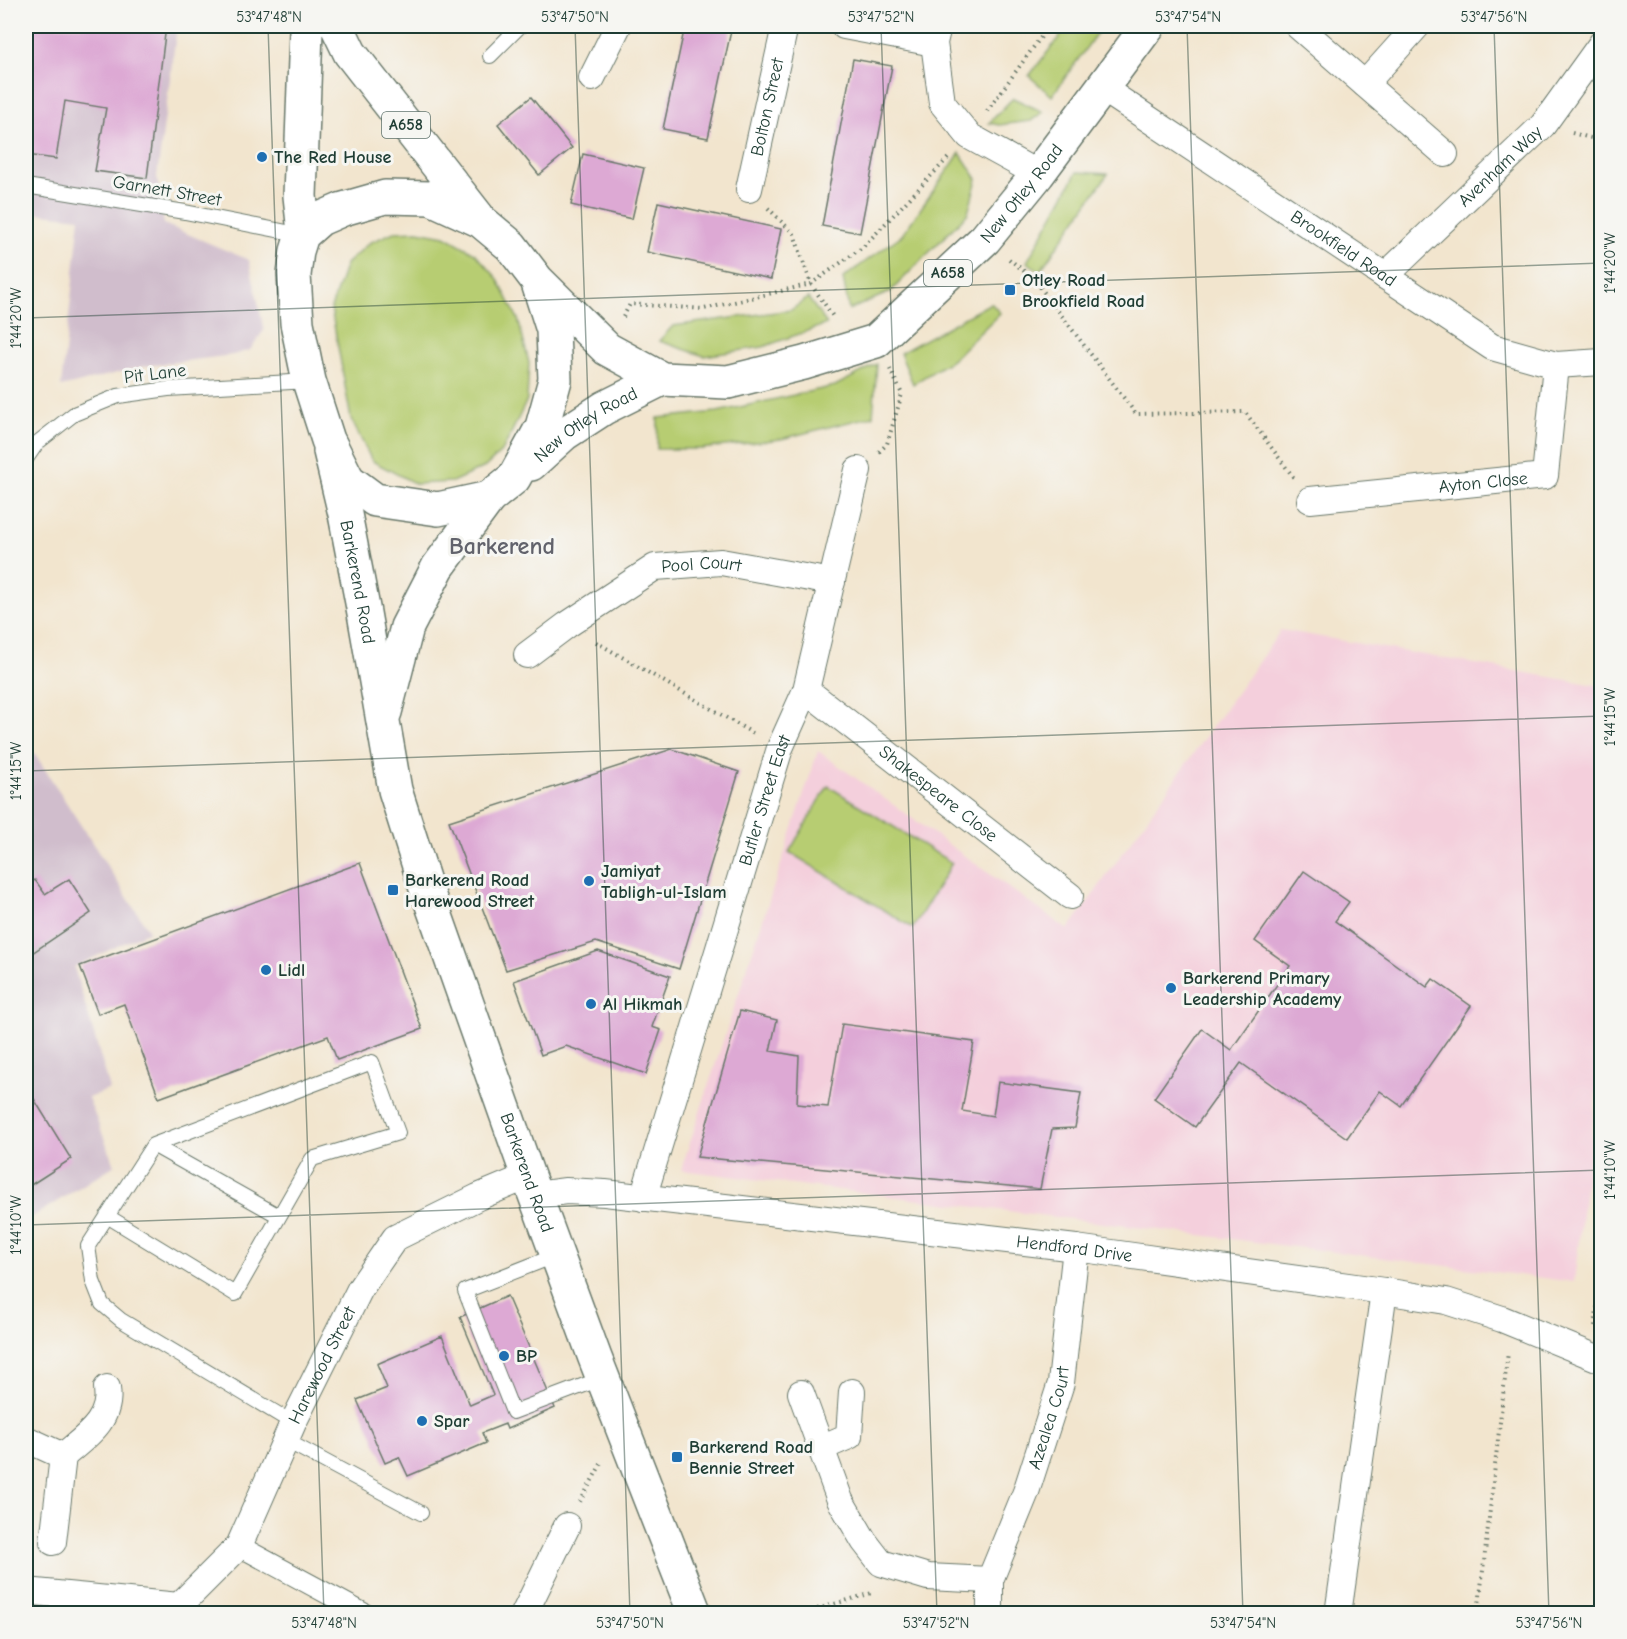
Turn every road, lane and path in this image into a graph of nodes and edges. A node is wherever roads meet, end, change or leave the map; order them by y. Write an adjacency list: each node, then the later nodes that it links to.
1 (308, 26): 23 (main road)
2 (337, 26): 22 (main road, A658)
3 (520, 26): 13 (lane)
4 (618, 26): 14 (street)
5 (785, 26): 21 (street, Bolton Street)
6 (844, 26): 11 (street)
7 (1049, 26): 17 (path)
8 (1149, 26): 16 (main road, New Otley Road / A658)
9 (1298, 26): 15 (street)
10 (1417, 26): 15 (street)
11 (936, 34): 17 (street)
12 (1602, 43): 25 (street, Avenham Way)
13 (490, 56)
14 (592, 78)
15 (1365, 84): 18 (street)
16 (1102, 88): 19 (main road, New Otley Road / A658); 25 (street, Brookfield Road)
17 (969, 135): 19 (street); 27 (path)
18 (1445, 154)
19 (1038, 174): 24 (main road, New Otley Road / A658)
20 (26, 186): 23 (lane, Garnett Street)
21 (749, 189): 27 (path)
22 (481, 221): 23 (main road); 26 (main road)
23 (303, 233): 33 (main road)
24 (985, 239): 29 (main road, New Otley Road / A658); 38 (path)
25 (1385, 276): 31 (street, Brookfield Road)
26 (537, 280): 28 (main road, New Otley Road / A658); 37 (main road)
27 (811, 284): 28 (path); 29 (path)
28 (612, 337): 32 (main road, New Otley Road / A658)
29 (876, 340): 32 (main road, New Otley Road / A658); 36 (path)
30 (1602, 362): 31 (street, Brookfield Road)
31 (1556, 365): 38 (street, Ayton Close)
32 (662, 379): 37 (main road, New Otley Road / A658)
33 (309, 381): 34 (main road); 35 (lane, Pit Lane)
34 (328, 440): 37 (main road); 43 (main road, Barkerend Road)
35 (26, 459)
36 (858, 470): 39 (street, Butler Street East)
37 (501, 488): 43 (main road, Barkerend Road)
38 (1310, 500)
39 (832, 582): 40 (street, Pool Court); 42 (street, Butler Street East)
40 (567, 625): 41 (street, Pool Court); 44 (path)
41 (527, 655)
42 (806, 690): 44 (street, Butler Street East); 45 (street, Shakespeare Close)
43 (382, 723): 47 (main road, Barkerend Road)
44 (780, 748): 48 (street, Butler Street East)
45 (1070, 896)
46 (153, 1145): 49 (lane); 50 (lane); 50 (lane)
47 (532, 1186): 48 (street, Hendford Drive); 52 (main road, Barkerend Road); 62 (street, Harewood Street)
48 (643, 1198): 51 (street, Hendford Drive)
49 (107, 1216): 50 (lane); 62 (lane)
50 (279, 1216)
51 (1076, 1248): 54 (street, Hendford Drive); 70 (street, Azealea Court)
52 (558, 1255): 57 (main road, Barkerend Road); 57 (lane)
53 (1602, 1267): 56 (path)
54 (1384, 1291): 55 (street, Hendford Drive); 79 (street)
55 (1511, 1322): 56 (street, Hendford Drive); 80 (path)
56 (1597, 1358)
57 (603, 1378): 61 (main road, Barkerend Road)
58 (107, 1388): 65 (street)
59 (852, 1392): 64 (street)
60 (801, 1393): 64 (street)
61 (622, 1426): 67 (path); 76 (main road, Barkerend Road)
62 (289, 1432): 66 (lane); 69 (street, Harewood Street)
63 (26, 1439): 65 (street)
64 (821, 1448): 70 (street)
65 (63, 1456): 68 (street)
66 (421, 1513)
67 (567, 1526): 75 (street)
68 (52, 1542)
69 (238, 1546): 73 (street, Harewood Street); 74 (street)
70 (990, 1580): 78 (street, Azealea Court)
71 (26, 1591): 73 (street)
72 (874, 1592): 77 (path)
73 (178, 1610)
74 (365, 1614)
75 (524, 1614)
76 (695, 1614)
77 (800, 1614)
78 (990, 1614)
79 (1338, 1614)
80 (1478, 1614)

